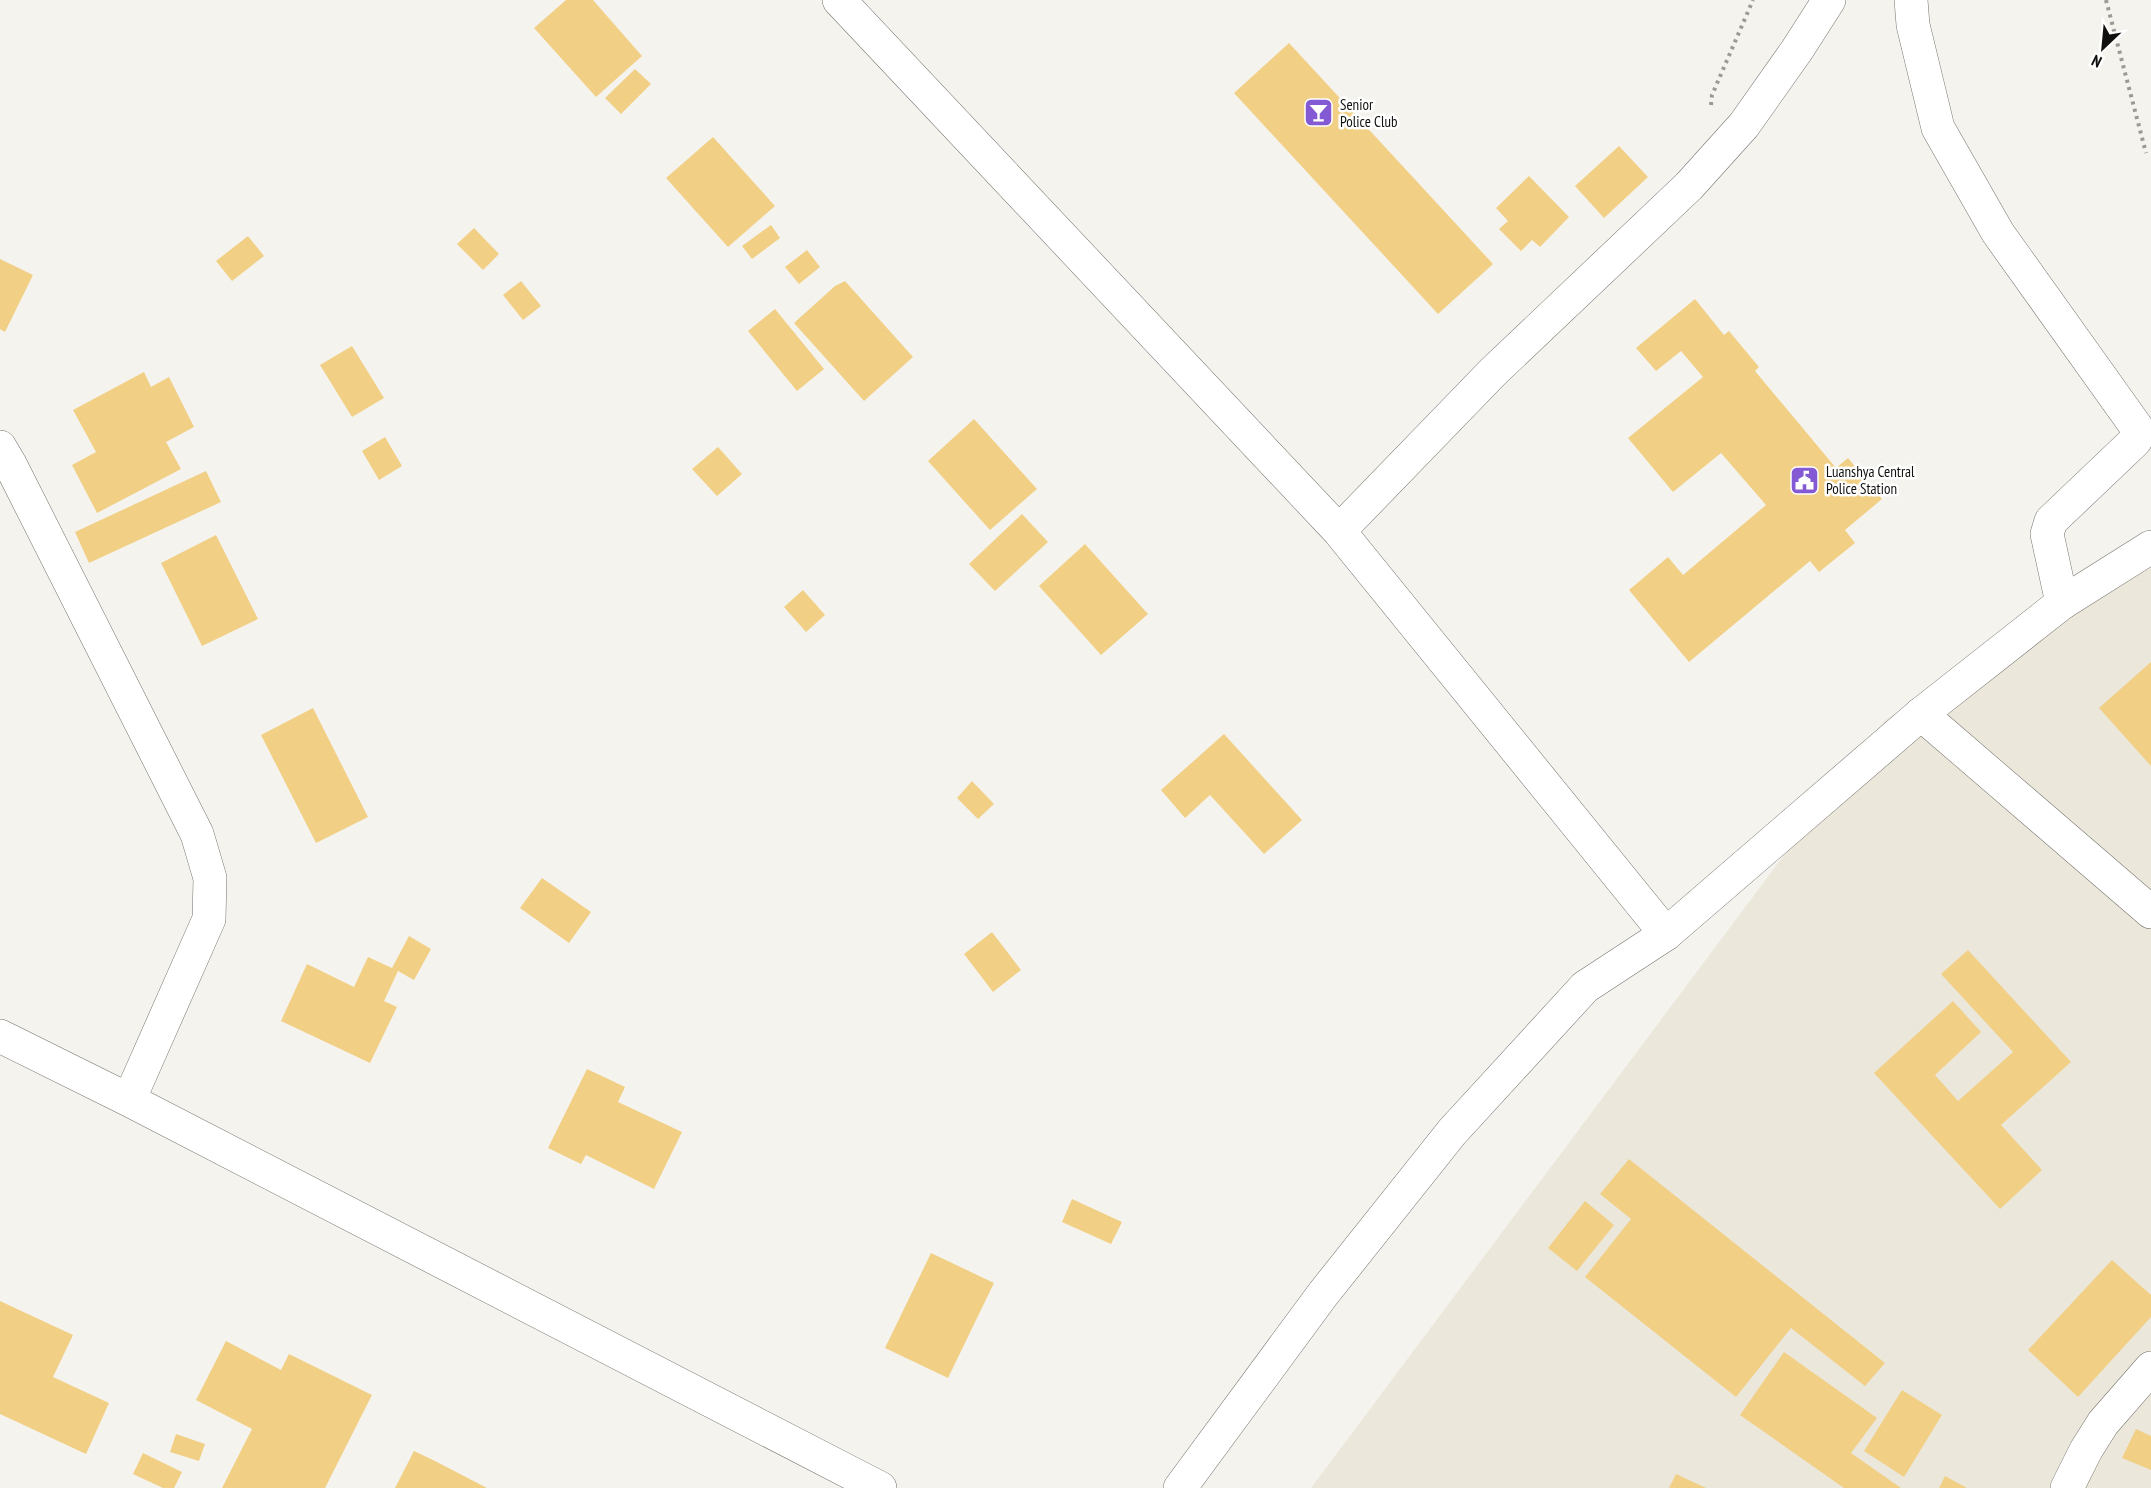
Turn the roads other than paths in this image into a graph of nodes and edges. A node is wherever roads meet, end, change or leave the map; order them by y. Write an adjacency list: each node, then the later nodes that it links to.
1 (839, 0): 5 (street)
2 (1829, 0): 5 (street)
3 (1911, 0): 7 (street)
4 (0, 447): 12 (street)
5 (1339, 531): 10 (street)
6 (2151, 547): 7 (street)
7 (2062, 603): 8 (street)
8 (1921, 714): 9 (street); 10 (street)
9 (2151, 912)
10 (1666, 934): 15 (street)
11 (0, 1036): 12 (street)
12 (129, 1100): 14 (street)
13 (2151, 1368): 16 (street)
14 (880, 1488)
15 (1180, 1488)
16 (2067, 1488)

